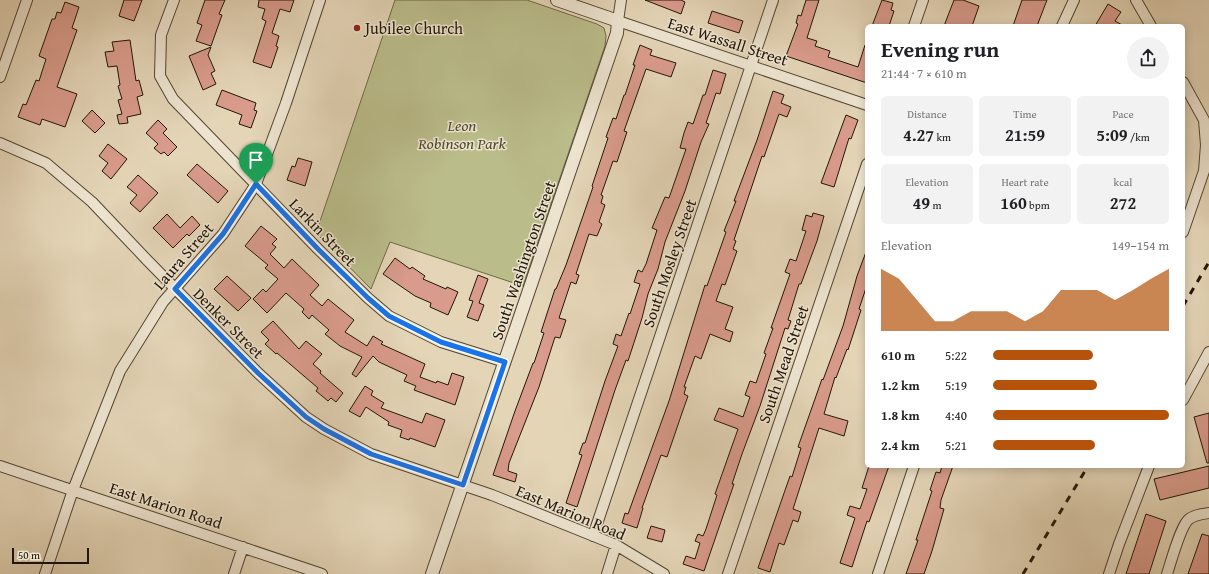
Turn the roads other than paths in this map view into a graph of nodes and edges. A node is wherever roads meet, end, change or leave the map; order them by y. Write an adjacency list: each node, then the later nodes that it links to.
1 (27, 0): 15 (street)
2 (174, 0): 20 (street, Larkin Street)
3 (320, 0): 20 (street, Laura Street)
4 (557, 0): 10 (street, East Wassall Street)
5 (621, 0): 10 (street, South Washington Street)
6 (773, 0): 14 (street, South Mosley Street)
7 (923, 0): 11 (street)
8 (1074, 0): 12 (street)
9 (1136, 0): 13 (street)
10 (618, 21): 14 (street, East Wassall Street); 24 (street, South Washington Street)
11 (915, 24)
12 (1063, 24)
13 (1150, 24)
14 (751, 65): 17 (street, East Wassall Street); 32 (street, South Mosley Street)
15 (0, 77)
16 (1185, 86): 21 (street)
17 (865, 104)
18 (0, 143): 22 (street, Denker Street)
19 (865, 170): 41 (street, South Mead Street)
20 (256, 184): 22 (street, Laura Street); 24 (street, Larkin Street)
21 (1186, 213)
22 (175, 289): 29 (street, Denker Street); 30 (street, Laura Street)
23 (1209, 352): 25 (street)
24 (505, 362): 29 (street, South Washington Street)
25 (1185, 396)
26 (0, 466): 30 (street, East Marion Road)
27 (913, 468): 42 (street)
28 (1148, 468): 43 (street)
29 (463, 485): 32 (street, East Marion Road); 38 (street, South Washington Street)
30 (73, 490): 34 (street, East Marion Road); 35 (street, Laura Street)
31 (1209, 513): 44 (street)
32 (593, 536): 33 (street, East Marion Road)
33 (616, 545): 39 (street); 40 (street, East Marion Road)
34 (243, 547): 36 (street); 37 (street, East Marion Road)
35 (45, 574)
36 (234, 574)
37 (322, 574)
38 (432, 574)
39 (607, 574)
40 (664, 574)
41 (728, 574)
42 (878, 574)
43 (1109, 574)
44 (1167, 574)

